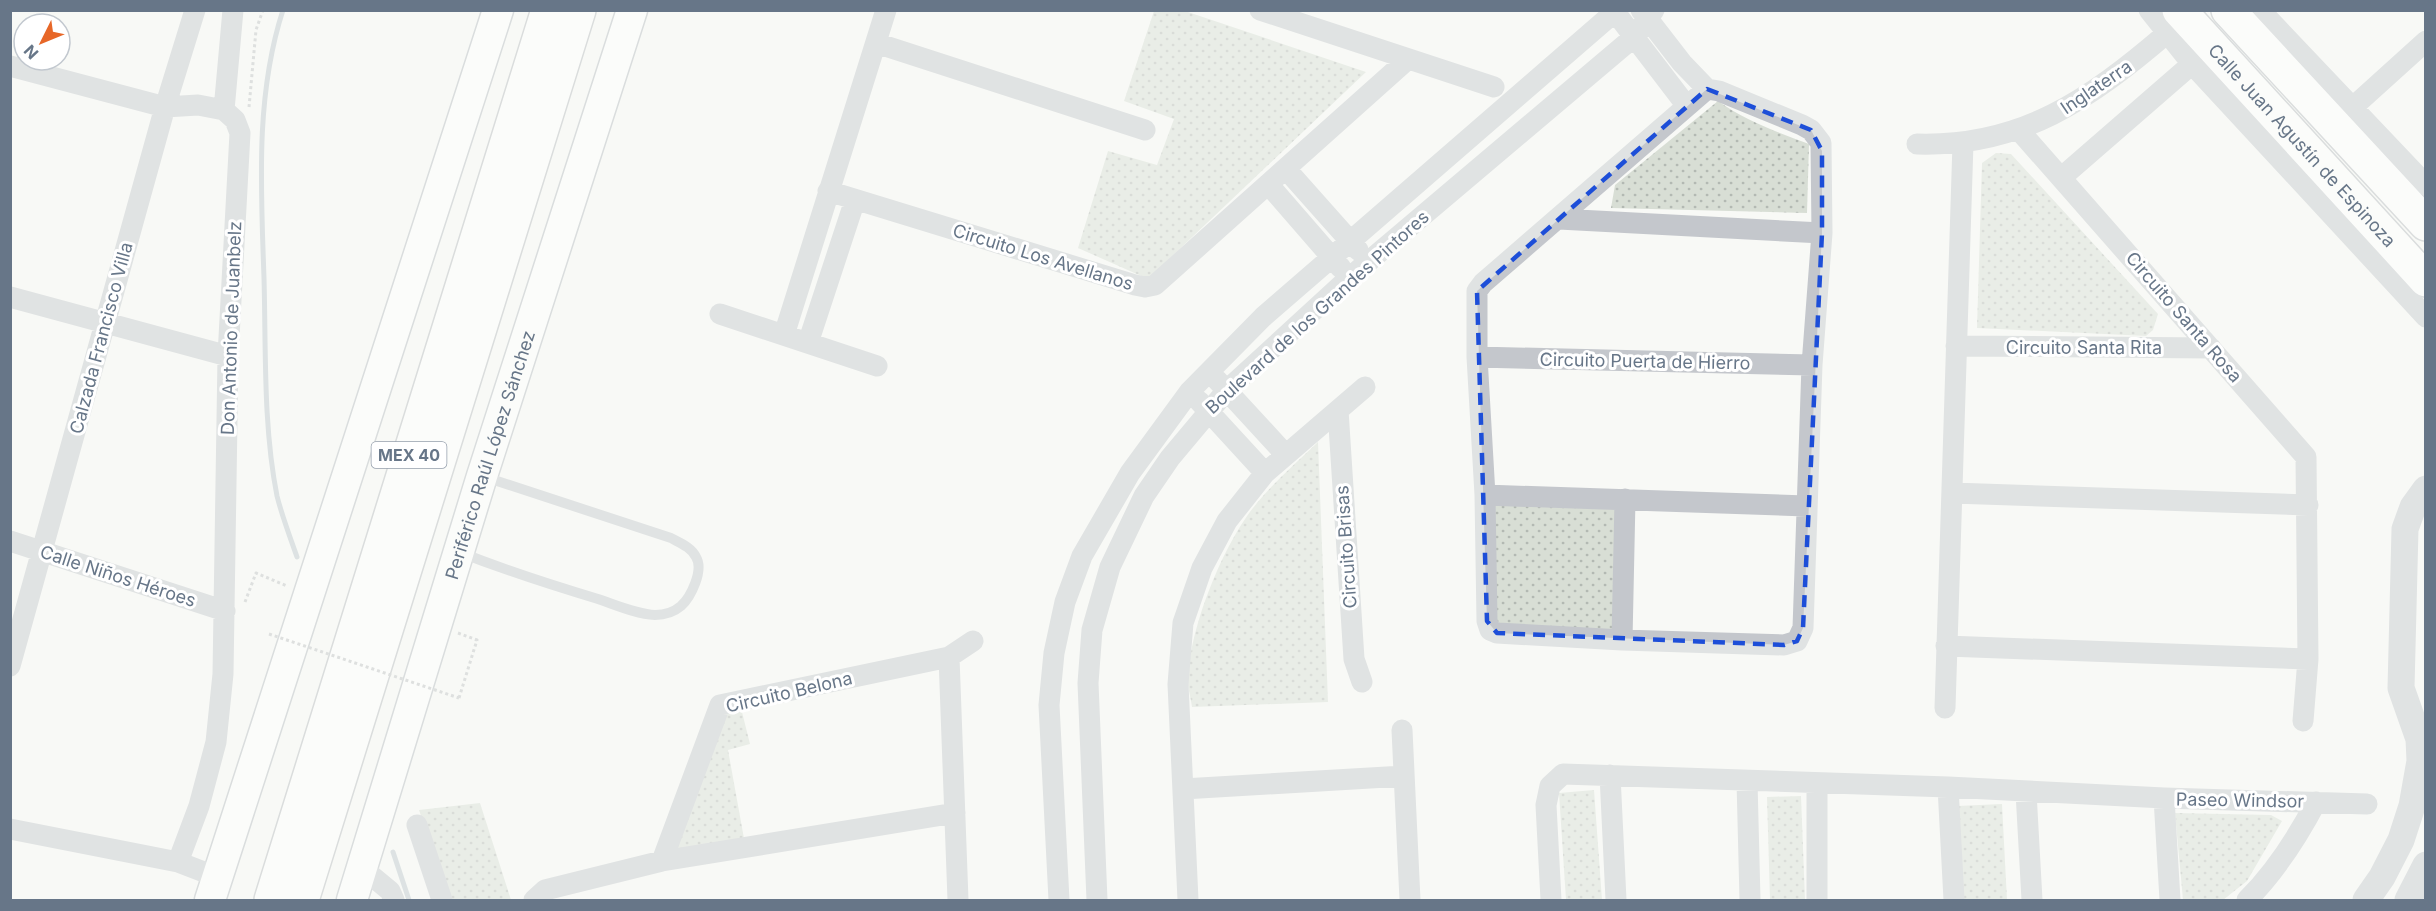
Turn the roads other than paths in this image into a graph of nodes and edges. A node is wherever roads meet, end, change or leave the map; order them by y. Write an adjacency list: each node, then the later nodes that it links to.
1 (195, 10): 24 (street, Calzada Francisco Villa)
2 (233, 10): 26 (street)
3 (498, 10): 105 (main road)
4 (548, 10): 107 (main road, MEX 40)
5 (579, 10): 108 (main road, MEX 40)
6 (632, 10): 65 (main road, Periférico Raúl López Sánchez)
7 (886, 10): 17 (street)
8 (1260, 10): 18 (street)
9 (2149, 10): 14 (street)
10 (2228, 10): 37 (main road, Calle Juan Agustín de Espinoza)
11 (1616, 11): 15 (street); 40 (street, Boulevard de los Grandes Pintores)
12 (2265, 12): 25 (street)
13 (1648, 14): 15 (street, Boulevard de los Grandes Pintores); 22 (street)
14 (2173, 22): 19 (street); 27 (street, Inglaterra); 44 (main road, Calle Juan Agustín de Espinoza)
15 (1634, 37): 23 (street); 42 (street, Boulevard de los Grandes Pintores)
16 (2426, 41): 25 (street)
17 (876, 43): 28 (street); 35 (street)
18 (1407, 60): 21 (street); 31 (street, Circuito Los Avellanos)
19 (2192, 64): 32 (street); 47 (street)
20 (10, 66): 24 (street)
21 (1494, 87)
22 (1707, 89): 23 (street); 39 (street)
23 (1686, 105): 38 (street)
24 (165, 107): 26 (street); 48 (street, Calzada Francisco Villa)
25 (2353, 107): 34 (street)
26 (224, 110): 53 (street, Don Antonio de Juanbelz)
27 (2018, 129): 29 (street, Inglaterra); 32 (street, Circuito Santa Rosa)
28 (1145, 130)
29 (1963, 142): 30 (street, Inglaterra); 51 (street)
30 (1917, 144)
31 (1286, 169): 33 (street, Circuito Los Avellanos); 40 (street)
32 (2062, 177): 52 (street, Circuito Santa Rosa)
33 (1268, 184): 36 (street, Circuito Los Avellanos); 41 (street)
34 (2426, 185)
35 (828, 191): 36 (street, Circuito Los Avellanos); 49 (street)
36 (855, 200): 50 (street)
37 (2423, 217)
38 (1559, 219): 39 (street); 54 (street)
39 (1822, 233): 55 (street)
40 (1350, 241): 41 (street, Boulevard de los Grandes Pintores); 42 (street)
41 (1332, 257): 43 (street); 57 (street, Boulevard de los Grandes Pintores)
42 (1368, 262): 43 (street, Boulevard de los Grandes Pintores)
43 (1349, 278): 59 (street, Boulevard de los Grandes Pintores)
44 (2426, 280)
45 (10, 297): 48 (street)
46 (720, 314): 49 (street)
47 (2426, 317)
48 (104, 324): 53 (street); 73 (street, Calzada Francisco Villa)
49 (784, 335): 50 (street)
50 (807, 343): 56 (street)
51 (1956, 346): 52 (street, Circuito Santa Rita); 67 (street)
52 (2211, 348): 70 (street, Circuito Santa Rosa)
53 (228, 356): 75 (street, Don Antonio de Juanbelz)
54 (1477, 357): 55 (street, Circuito Puerta de Hierro); 68 (street)
55 (1812, 365): 71 (street)
56 (877, 366)
57 (1209, 370): 59 (street); 60 (street, Boulevard de los Grandes Pintores)
58 (1365, 387): 61 (street)
59 (1227, 390): 62 (street, Boulevard de los Grandes Pintores); 63 (street)
60 (1190, 391): 62 (street); 113 (street, Boulevard de los Grandes Pintores)
61 (1338, 410): 63 (street); 82 (street, Circuito Brisas)
62 (1208, 411): 64 (street); 114 (street, Boulevard de los Grandes Pintores)
63 (1286, 455): 64 (street)
64 (1265, 473): 92 (street)
65 (482, 476): 74 (main road, Periférico Raúl López Sánchez); 74 (lane)
66 (2426, 489): 83 (street)
67 (1952, 493): 70 (street); 78 (street)
68 (1485, 495): 69 (street); 76 (street)
69 (1625, 500): 71 (street); 76 (street)
70 (2308, 505): 80 (street)
71 (1806, 506): 76 (street)
72 (10, 542): 73 (street, Calle Niños Héroes)
73 (43, 552): 75 (street, Calle Niños Héroes); 81 (street, Calzada Francisco Villa)
74 (459, 552): 104 (main road, Periférico Raúl López Sánchez)
75 (225, 610): 102 (street, Don Antonio de Juanbelz)
76 (1622, 640)
77 (973, 641): 79 (street, Circuito Belona)
78 (1946, 646): 80 (street); 84 (street)
79 (949, 657): 98 (street); 101 (street, Circuito Belona)
80 (2308, 659): 85 (street)
81 (10, 666)
82 (1362, 682)
83 (2416, 706): 97 (street)
84 (1945, 708)
85 (2303, 721)
86 (1402, 730): 88 (street)
87 (1610, 775): 89 (street, Paseo Windsor); 117 (street, Paseo Windsor); 118 (street)
88 (1404, 776): 92 (street); 116 (street)
89 (1747, 781): 90 (street, Paseo Windsor); 119 (street)
90 (1817, 783): 91 (street, Paseo Windsor); 120 (street)
91 (1948, 787): 93 (street, Paseo Windsor); 121 (street)
92 (1183, 789): 115 (street)
93 (2026, 792): 94 (street, Paseo Windsor); 122 (street)
94 (2164, 798): 95 (street, Paseo Windsor); 123 (street, Paseo Windsor)
95 (2316, 802): 96 (street, Paseo Windsor); 124 (street, Paseo Windsor)
96 (2367, 804)
97 (2419, 807): 125 (street)
98 (955, 813): 101 (street); 112 (street)
99 (417, 825): 106 (street)
100 (10, 829): 102 (street)
101 (662, 861): 111 (street)
102 (178, 862): 105 (street)
103 (2426, 865): 126 (street)
104 (361, 867): 109 (main road, Periférico Raúl López Sánchez); 110 (street)
105 (213, 889)
106 (434, 899)
107 (271, 900)
108 (302, 900)
109 (352, 900)
110 (394, 900)
111 (534, 900)
112 (958, 900)
113 (1059, 900)
114 (1097, 900)
115 (1188, 900)
116 (1410, 900)
117 (1551, 900)
118 (1616, 900)
119 (1750, 900)
120 (1817, 900)
121 (1954, 900)
122 (2032, 900)
123 (2170, 900)
124 (2247, 900)
125 (2366, 900)
126 (2408, 900)

